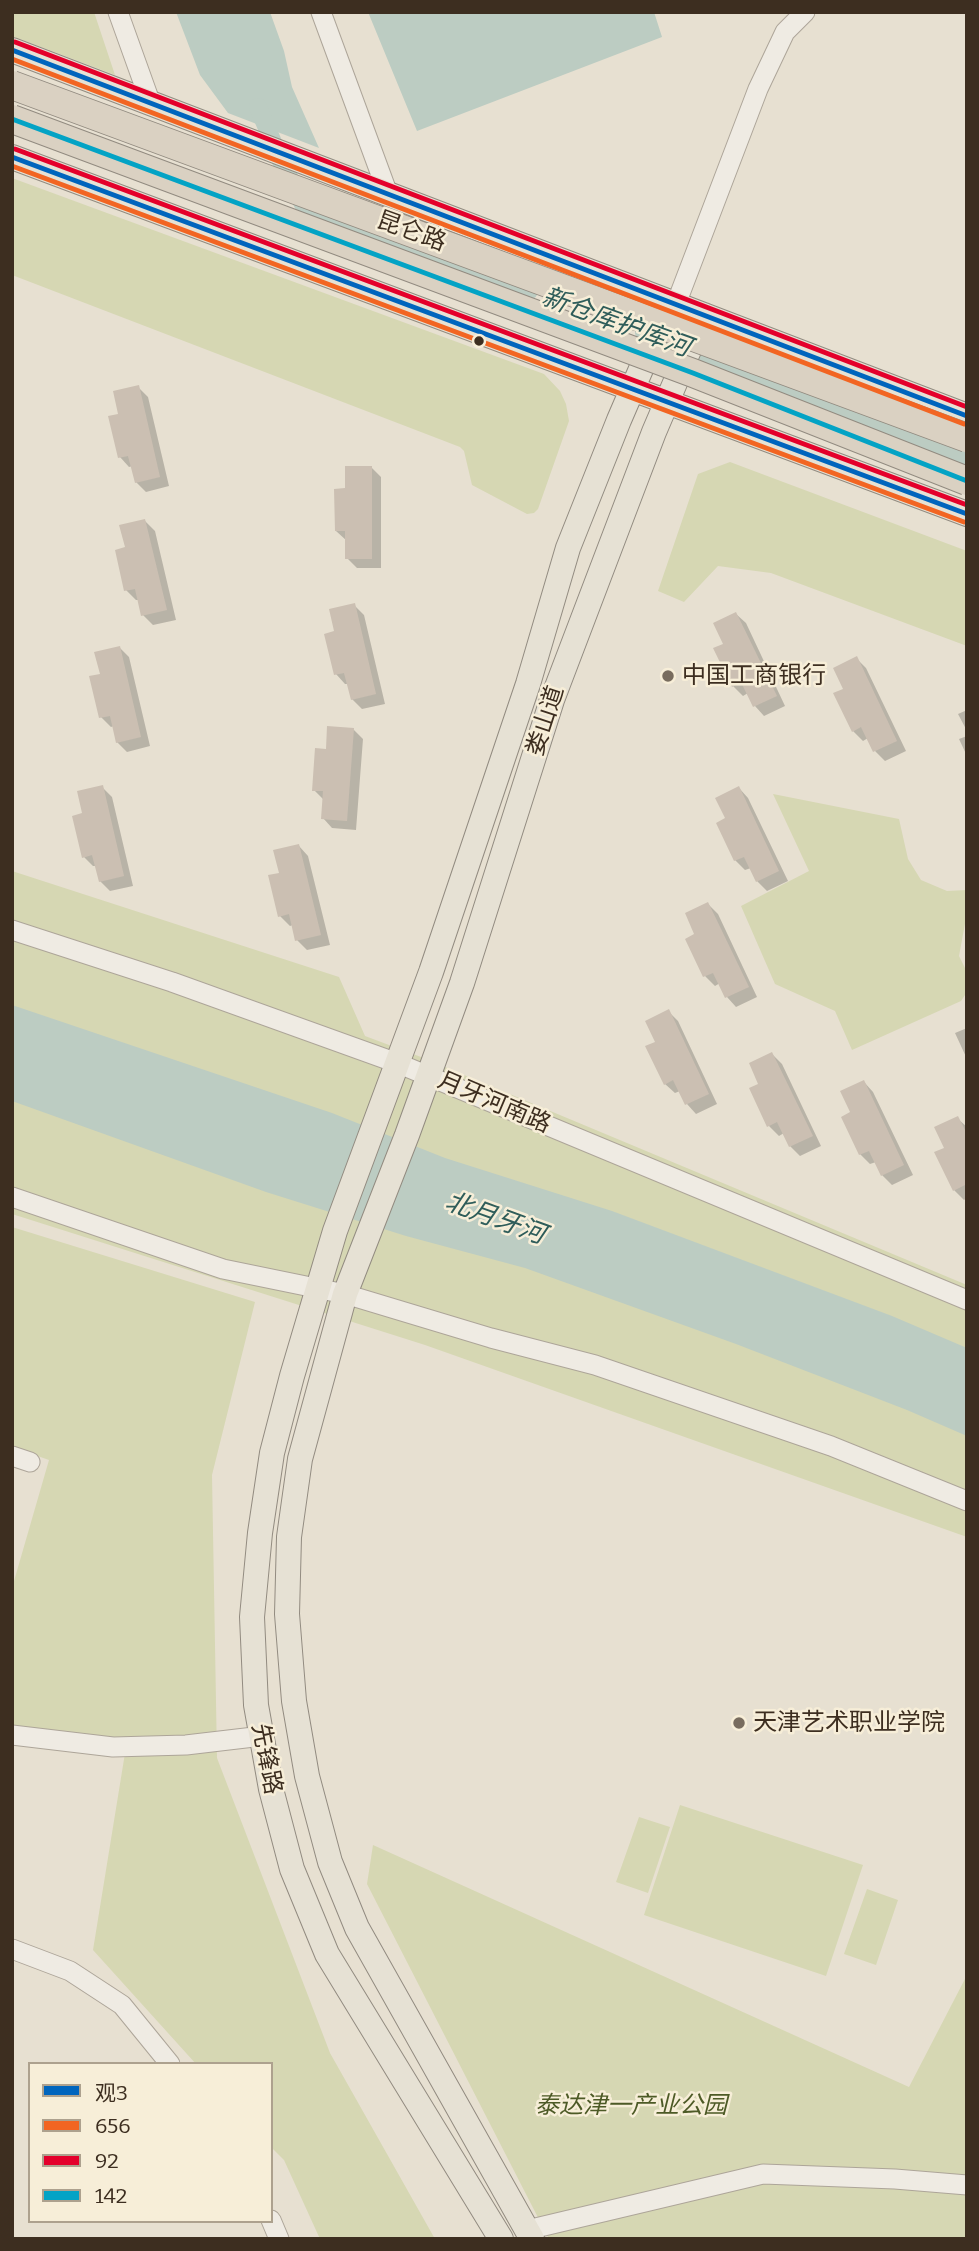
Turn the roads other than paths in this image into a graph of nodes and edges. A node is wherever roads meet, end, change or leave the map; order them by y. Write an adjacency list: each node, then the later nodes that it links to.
1 (118, 12): 6 (street)
2 (321, 12): 9 (street)
3 (805, 12): 10 (street)
4 (12, 50): 6 (main road)
5 (12, 85): 15 (highway, 昆仑路, bridge)
6 (151, 104): 9 (main road)
7 (12, 119): 16 (highway, 昆仑路, bridge)
8 (12, 157): 12 (main road)
9 (388, 194): 10 (main road)
10 (673, 303): 11 (main road); 12 (main road, 娄山道, bridge)
11 (704, 315): 13 (main road, 娄山道, bridge); 14 (main road)
12 (637, 379): 13 (main road); 19 (main road, 娄山道)
13 (672, 392): 17 (main road); 20 (main road, 娄山道)
14 (967, 416)
15 (967, 438)
16 (967, 481)
17 (967, 514)
18 (12, 930): 19 (street, 月牙河南路)
19 (397, 1063): 20 (street, 月牙河南路); 22 (main road, 娄山道)
20 (429, 1075): 23 (main road, 娄山道); 26 (street, 月牙河南路)
21 (12, 1197): 24 (street)
22 (335, 1231): 24 (main road, 先锋路)
23 (365, 1242): 25 (main road, 先锋路)
24 (318, 1288): 25 (street); 34 (main road, 先锋路)
25 (345, 1294): 27 (street); 33 (main road, 先锋路)
26 (967, 1300)
27 (967, 1501)
28 (12, 1735): 29 (street)
29 (254, 1737)
30 (12, 1949): 31 (street)
31 (168, 2062)
32 (967, 2185): 33 (street)
33 (530, 2234)
34 (501, 2239)

